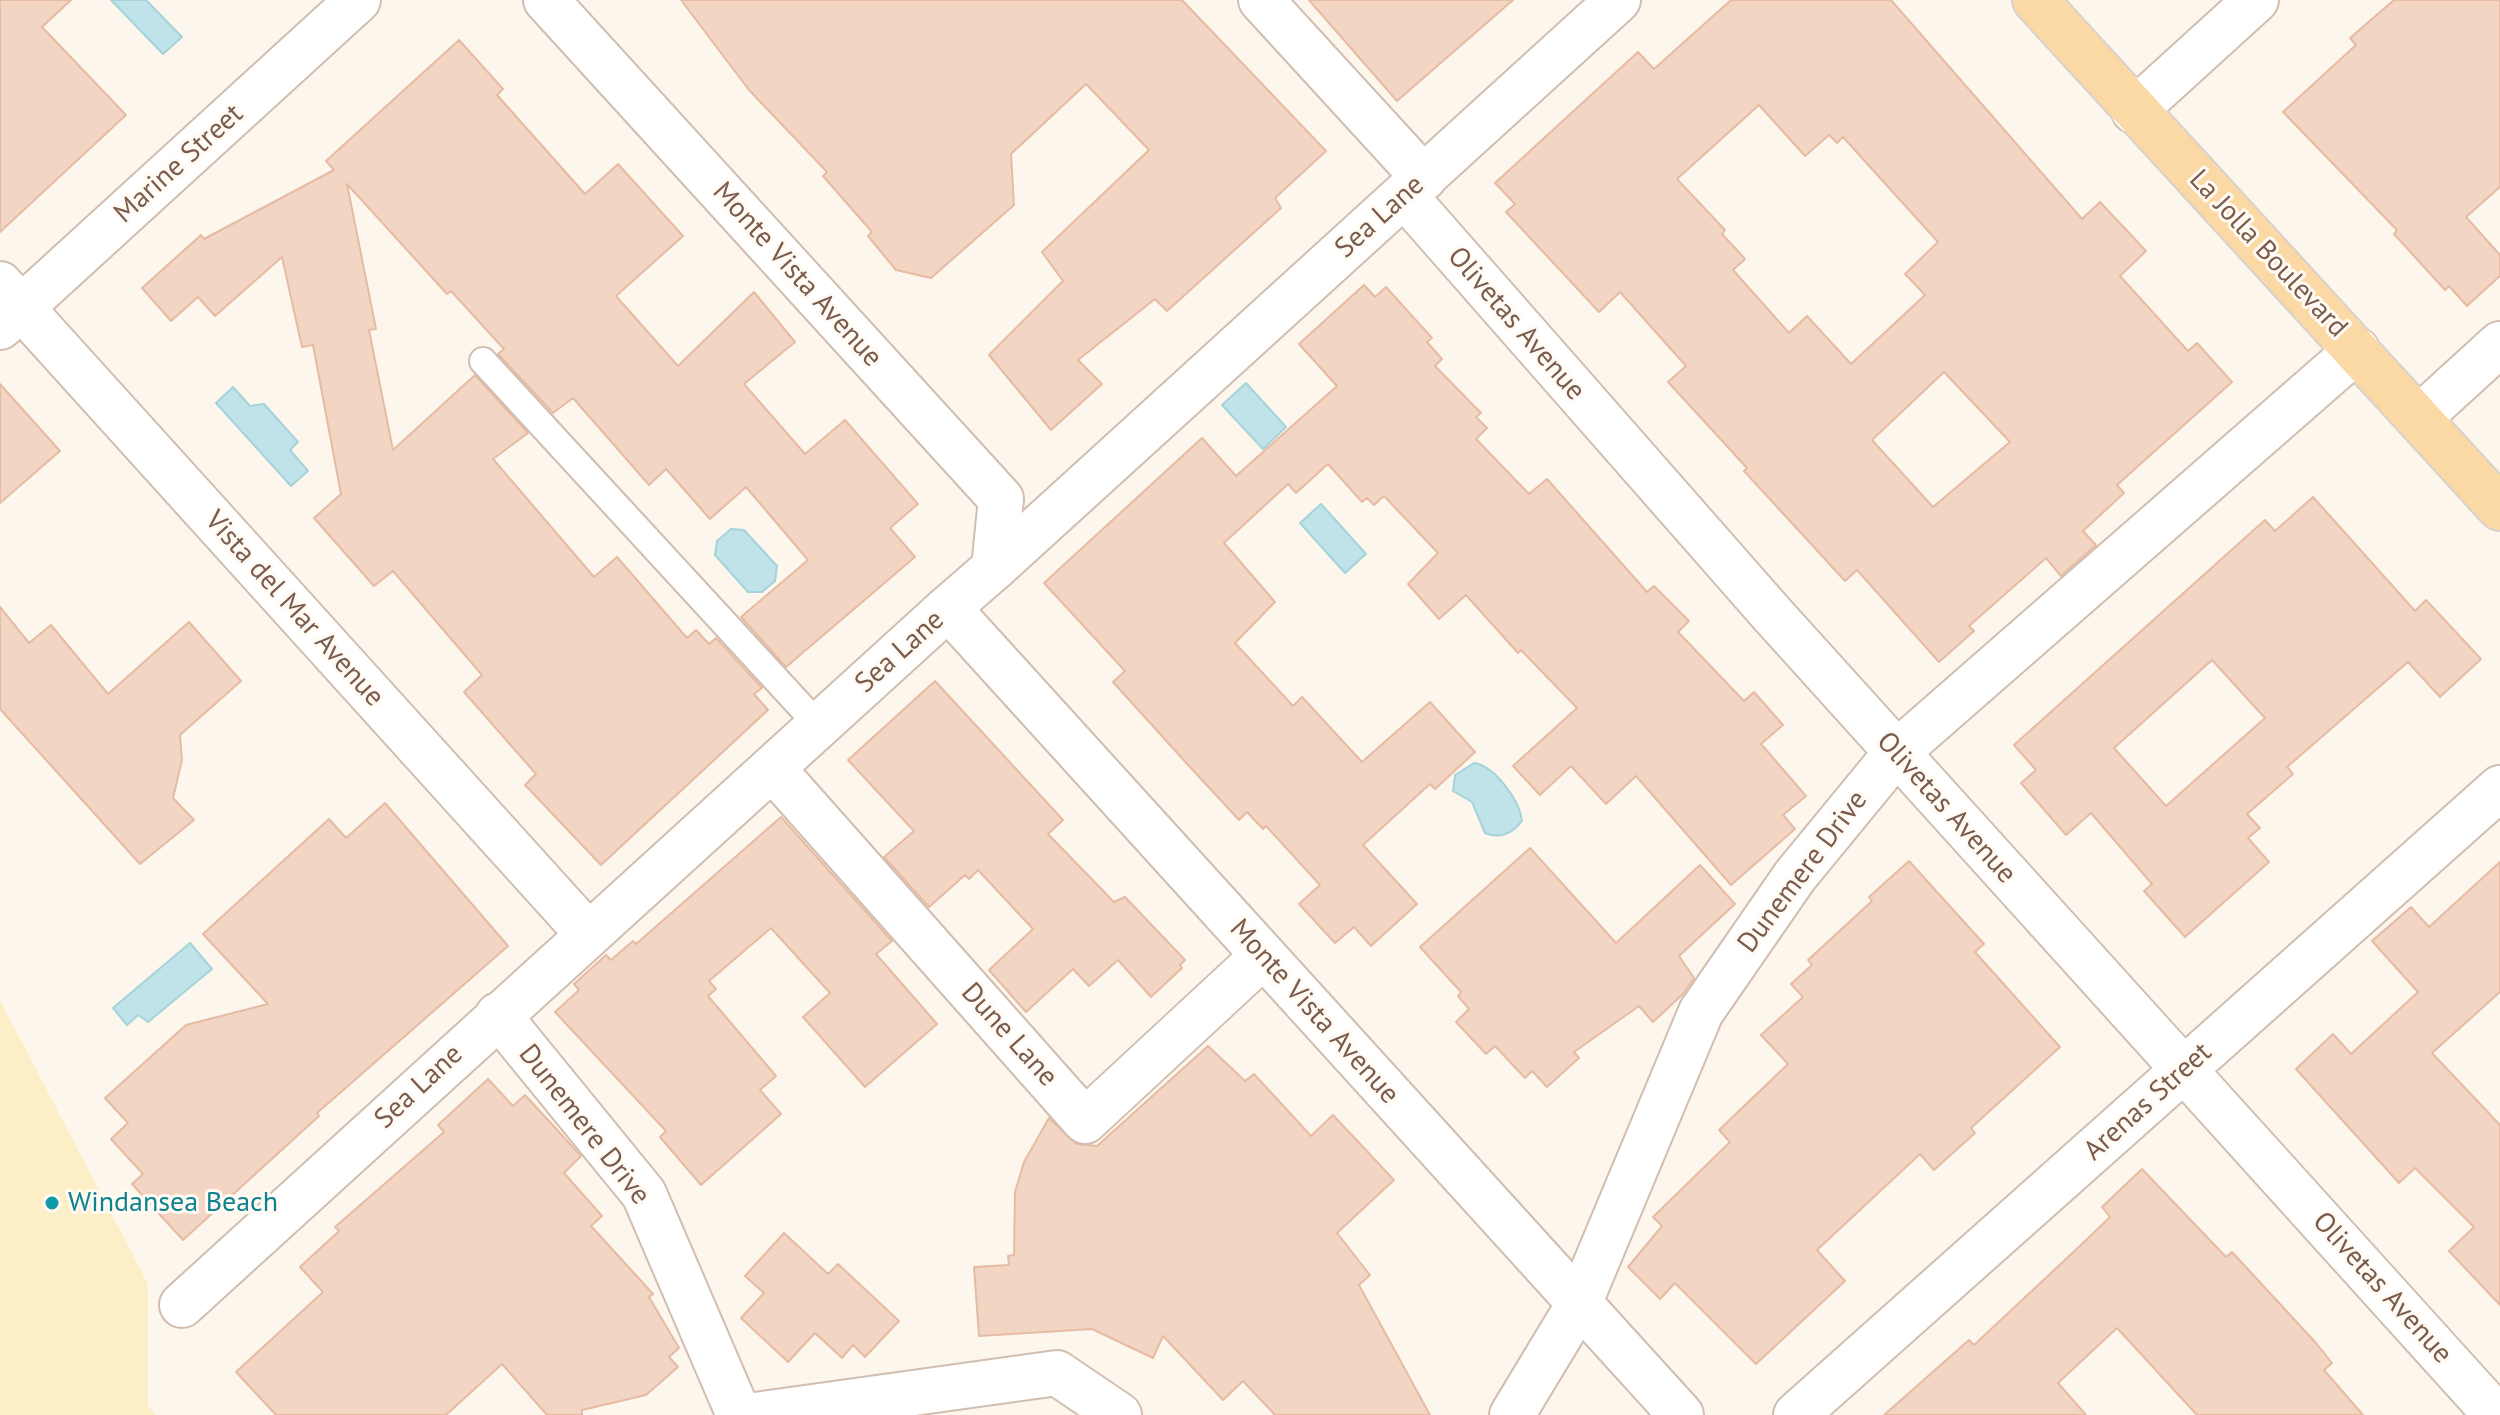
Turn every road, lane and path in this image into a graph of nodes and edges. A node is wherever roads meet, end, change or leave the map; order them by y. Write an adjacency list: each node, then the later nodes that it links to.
1 (358, 0): 9 (street, Marine Street)
2 (546, 0): 15 (street, Monte Vista Avenue)
3 (1261, 0): 8 (street, Olivetas Avenue)
4 (1618, 0): 8 (street, Sea Lane)
5 (2035, 0): 7 (main road, La Jolla Boulevard)
6 (2256, 0): 7 (street)
7 (2134, 111): 11 (main road, La Jolla Boulevard)
8 (1414, 186): 15 (street, Sea Lane); 18 (street, Olivetas Avenue)
9 (7, 306): 21 (street, Vista del Mar Avenue)
10 (2500, 344): 13 (street)
11 (2357, 350): 13 (main road, La Jolla Boulevard); 18 (street, Dunemere Drive)
12 (483, 361): 17 (lane)
13 (2420, 417): 14 (main road, La Jolla Boulevard)
14 (2500, 508)
15 (994, 568): 16 (street, Sea Lane)
16 (948, 608): 17 (street, Sea Lane); 22 (street, Monte Vista Avenue)
17 (819, 726): 19 (street, Sea Lane)
18 (1896, 753): 24 (street, Olivetas Avenue); 25 (street, Dunemere Drive)
19 (772, 768): 21 (street, Sea Lane); 22 (street, Dune Lane)
20 (2500, 788): 24 (street, Arenas Street)
21 (588, 934): 23 (street, Sea Lane)
22 (1263, 956): 25 (street, Monte Vista Avenue)
23 (498, 1015): 26 (street, Sea Lane); 27 (street, Dunemere Drive)
24 (2185, 1070): 32 (street, Arenas Street); 33 (street, Olivetas Avenue)
25 (1579, 1304): 30 (street, Dunemere Drive); 31 (street, Monte Vista Avenue)
26 (182, 1305)
27 (739, 1415)
28 (755, 1415): 29 (street)
29 (1119, 1415)
30 (1512, 1415)
31 (1681, 1415)
32 (1796, 1415)
33 (2496, 1415)

